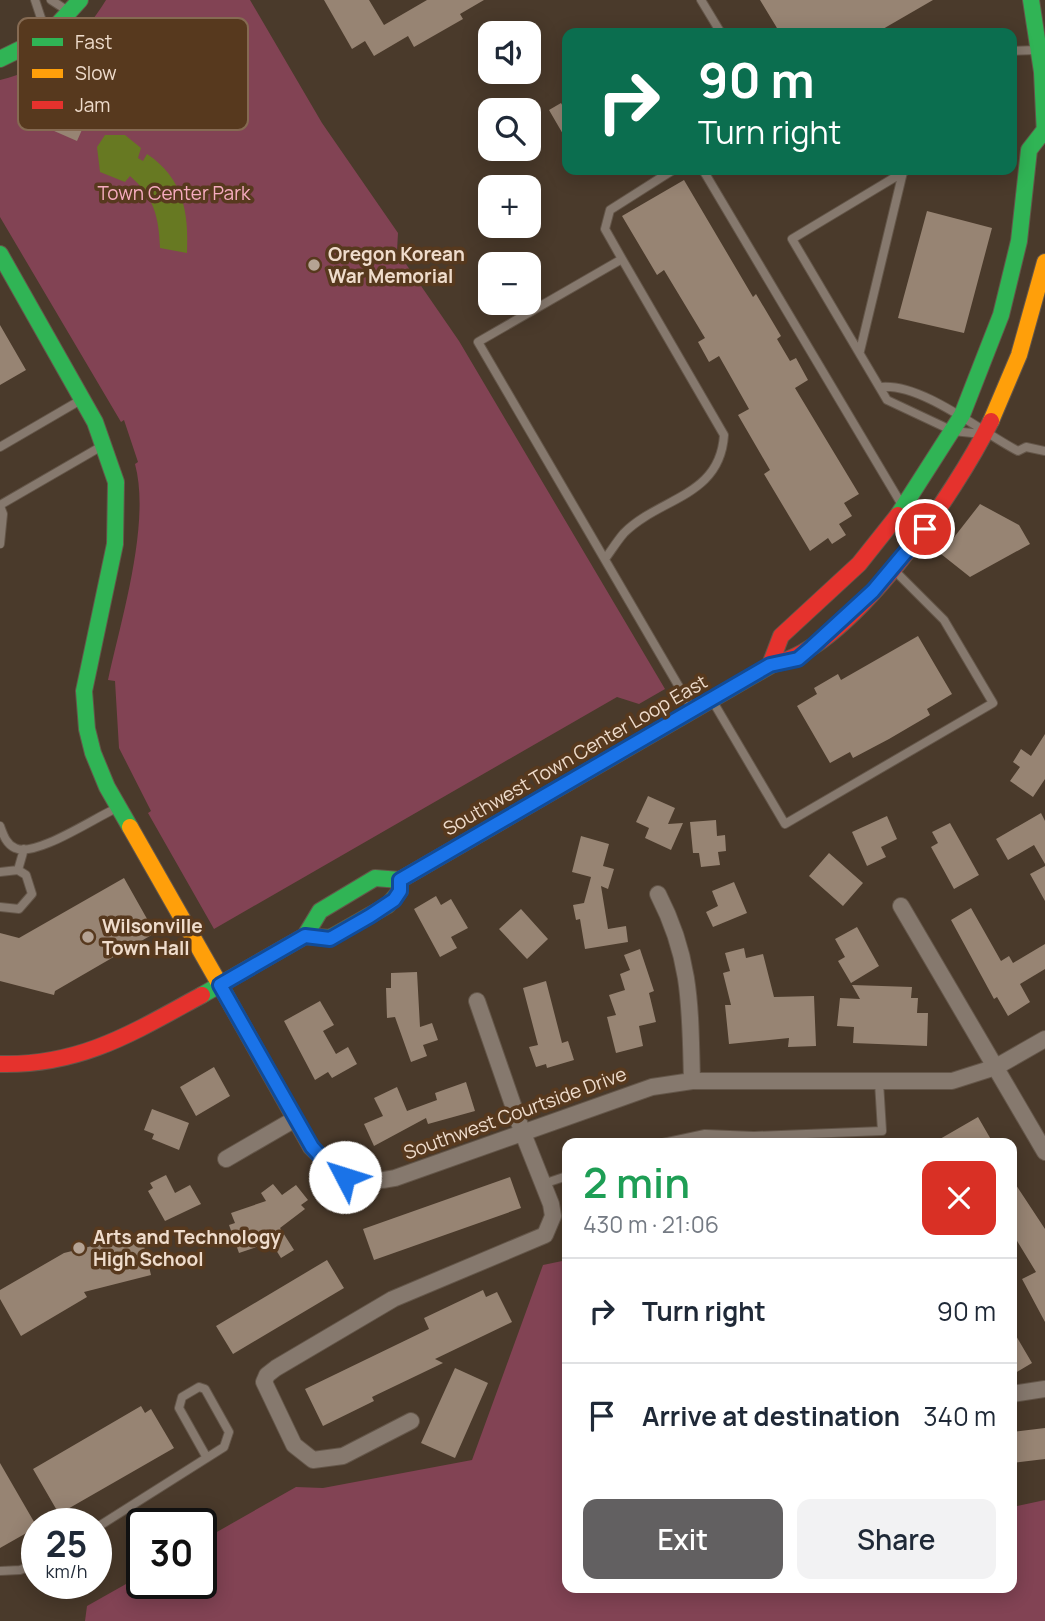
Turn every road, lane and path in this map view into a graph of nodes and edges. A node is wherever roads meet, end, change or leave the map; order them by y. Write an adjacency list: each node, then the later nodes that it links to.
1 (35, 0): 6 (lane)
2 (51, 0): 5 (lane)
3 (701, 0): 7 (lane)
4 (1031, 0): 9 (main road)
5 (76, 6)
6 (41, 18)
7 (718, 28)
8 (18, 50): 11 (main road)
9 (1042, 50): 10 (lane); 12 (main road)
10 (1017, 51)
11 (0, 59)
12 (1044, 134): 23 (main road)
13 (665, 175): 18 (lane)
14 (706, 175): 30 (lane)
15 (898, 175): 20 (lane)
16 (904, 175): 20 (lane)
17 (0, 254): 22 (main road, Southwest Courtside Drive)
18 (622, 259): 32 (lane); 32 (lane)
19 (1045, 261): 25 (main road, Southwest Town Center Loop East)
20 (860, 351): 21 (lane)
21 (881, 387): 23 (lane); 24 (lane)
22 (82, 399): 26 (main road, Southwest Courtside Drive); 27 (lane)
23 (962, 415): 24 (main road); 25 (lane)
24 (953, 430): 25 (lane); 30 (main road)
25 (985, 434): 28 (lane); 33 (main road, Southwest Town Center Loop East)
26 (105, 444): 29 (lane); 37 (main road, Southwest Courtside Drive)
27 (0, 447)
28 (1045, 452)
29 (0, 506): 31 (lane)
30 (904, 509): 34 (main road)
31 (0, 544)
32 (604, 559): 36 (lane)
33 (893, 569): 34 (main road, Southwest Town Center Loop East); 35 (lane)
34 (770, 665): 35 (main road, Southwest Town Center Loop East)
35 (712, 700): 36 (main road, Southwest Town Center Loop East)
36 (693, 712): 42 (main road, Southwest Town Center Loop East)
37 (118, 807): 39 (lane); 47 (main road, Southwest Courtside Drive)
38 (0, 826): 39 (lane)
39 (24, 849): 40 (lane)
40 (18, 870): 41 (lane); 45 (lane)
41 (0, 872)
42 (400, 880): 46 (main road, Southwest Town Center Loop East); 46 (main road, Southwest Town Center Loop East)
43 (658, 894): 52 (street)
44 (901, 906): 51 (street)
45 (0, 907)
46 (305, 936): 47 (main road, Southwest Town Center Loop East)
47 (220, 985): 50 (main road, Southwest Town Center Loop East); 54 (street, Southwest Courtside Drive)
48 (477, 1000): 55 (street)
49 (1045, 1039): 51 (street, Southwest Courtside Drive)
50 (0, 1064)
51 (996, 1067): 53 (street, Southwest Courtside Drive); 57 (street)
52 (692, 1081): 53 (street, Southwest Courtside Drive); 55 (street, Southwest Courtside Drive)
53 (879, 1082): 56 (lane)
54 (295, 1119): 55 (street, Southwest Courtside Drive); 58 (street)
55 (522, 1131): 60 (street)
56 (689, 1138)
57 (1045, 1152)
58 (226, 1159)
59 (562, 1178): 60 (lane)
60 (543, 1184): 63 (street)
61 (1045, 1390): 62 (street)
62 (1017, 1393)
63 (411, 1421)
64 (207, 1458): 64 (lane); 65 (lane)
65 (112, 1518)
66 (21, 1570): 67 (lane)
67 (0, 1571)

